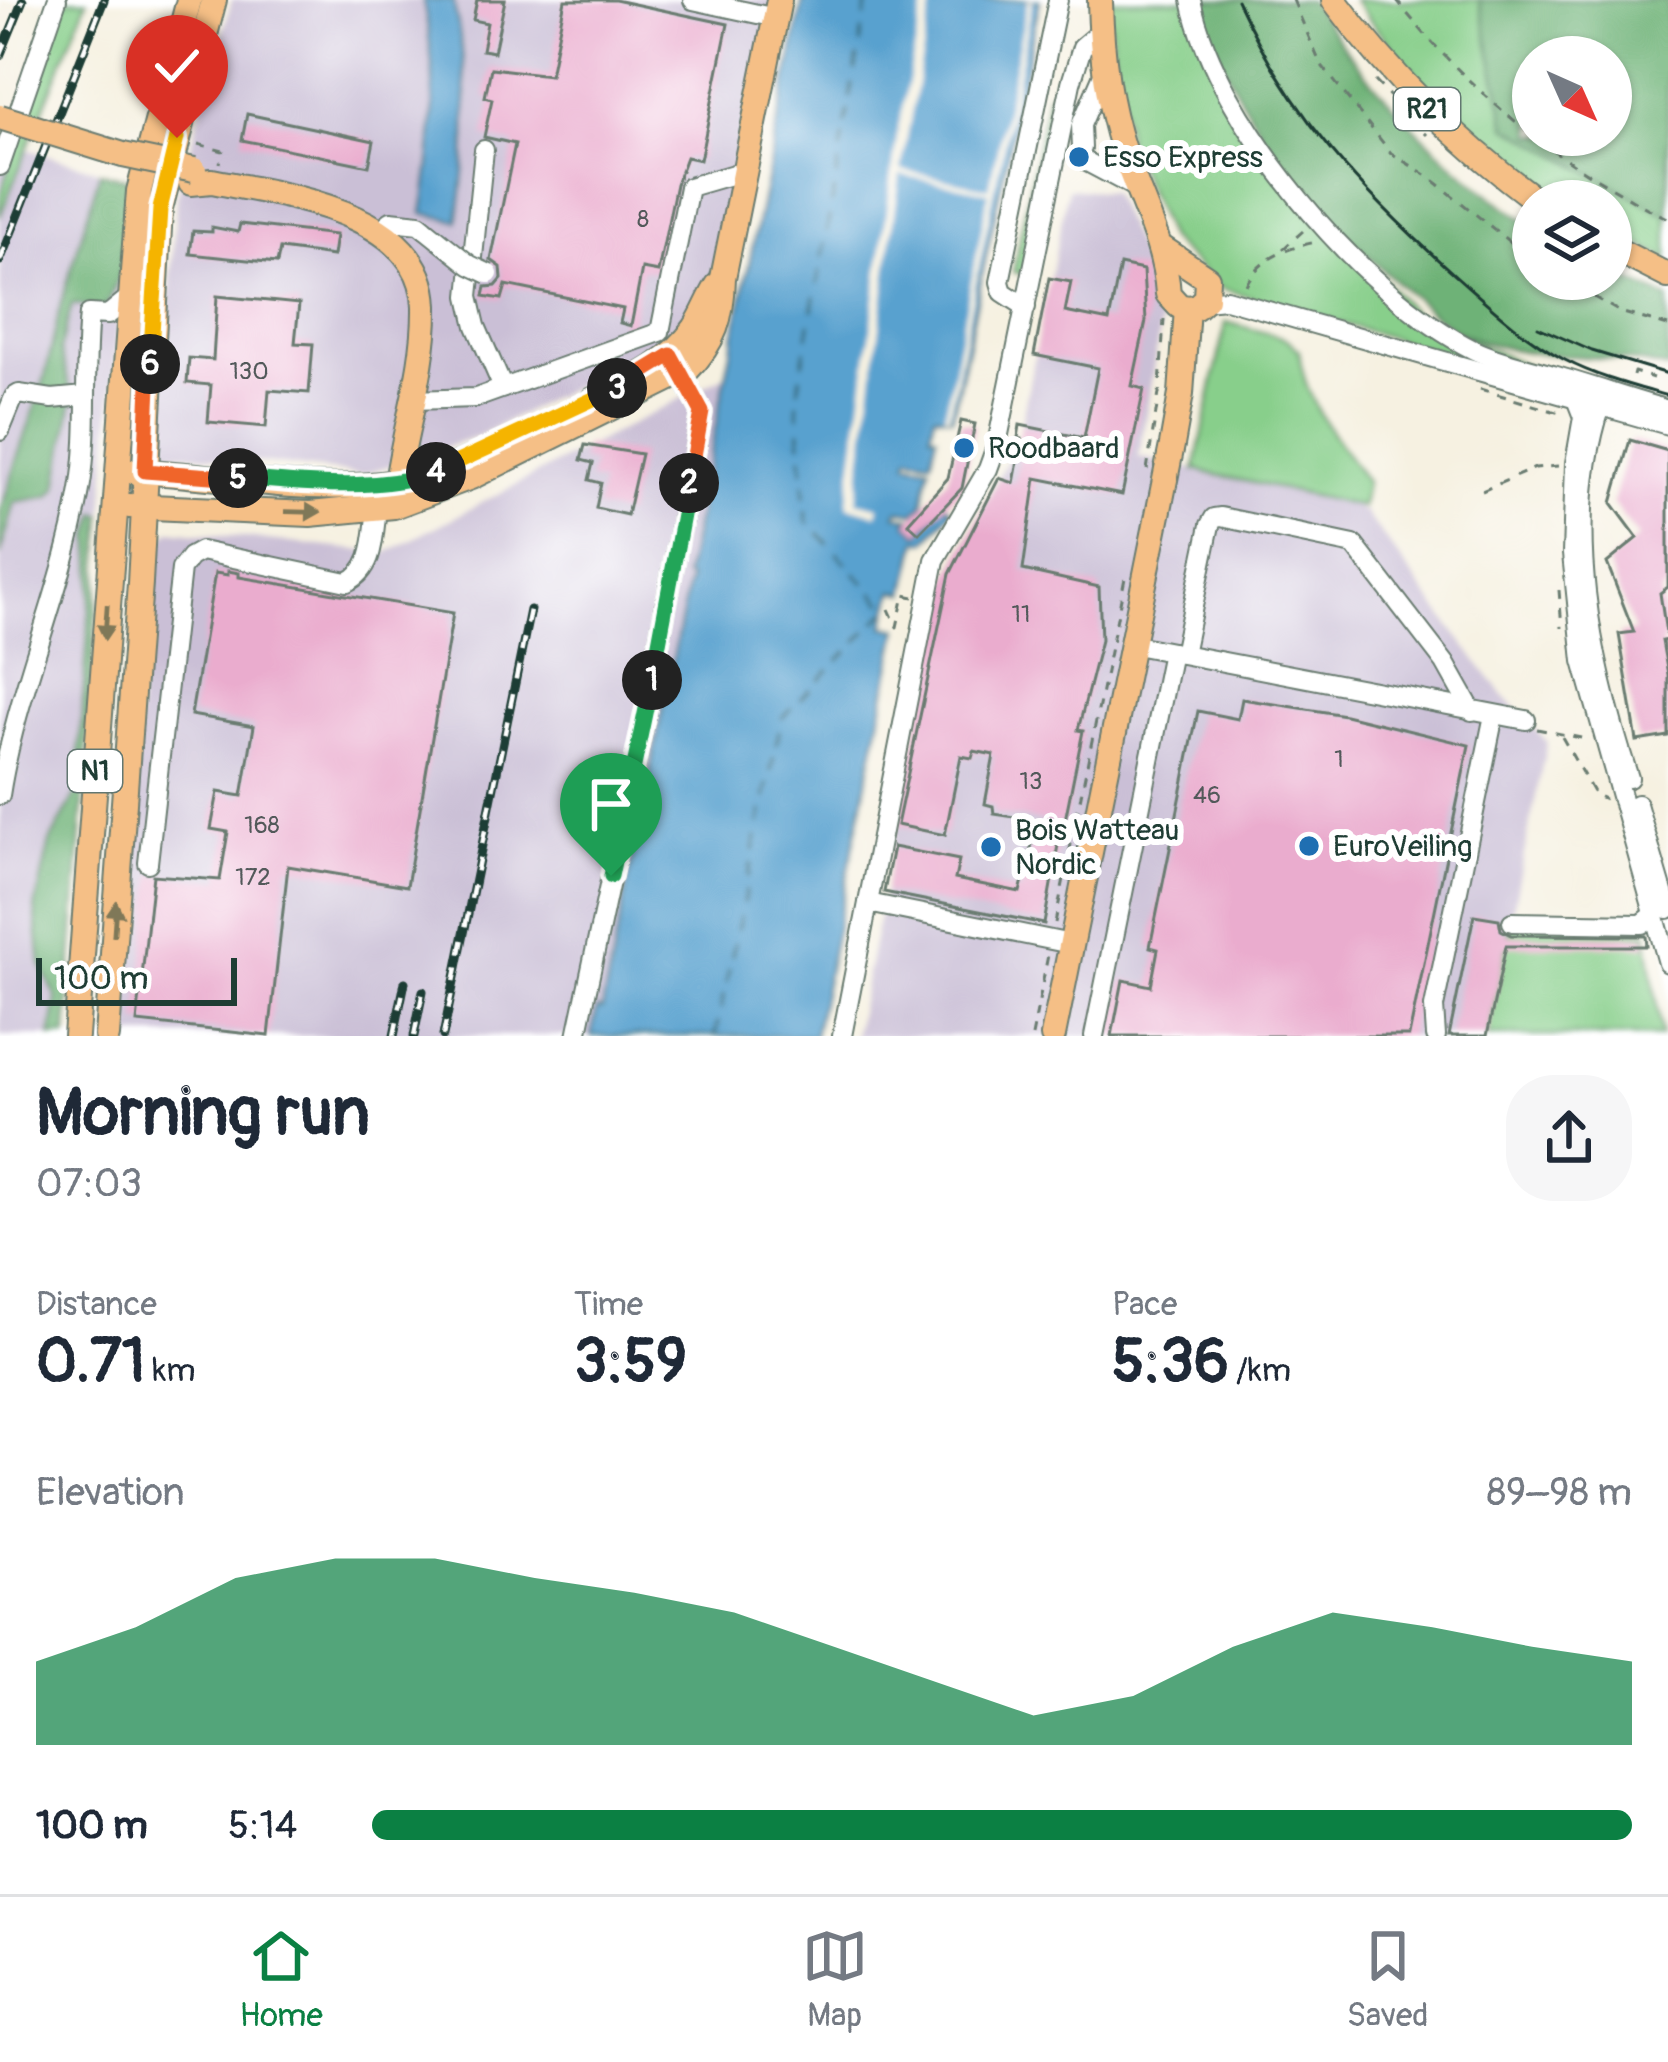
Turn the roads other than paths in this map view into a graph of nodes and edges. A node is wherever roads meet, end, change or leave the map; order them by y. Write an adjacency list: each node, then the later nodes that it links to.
1 (57, 0): 16 (street)
2 (189, 0): 26 (main road, N1)
3 (214, 0): 26 (main road, N1)
4 (693, 0): 9 (street)
5 (1058, 0): 28 (street)
6 (1100, 0): 10 (main road)
7 (1191, 0): 35 (street)
8 (1334, 0): 19 (main road, R21)
9 (777, 9): 17 (main road)
10 (1101, 32): 11 (main road); 12 (street)
11 (1104, 68): 12 (street); 20 (main road); 20 (street)
12 (1074, 71): 28 (street)
13 (0, 117): 18 (main road, bridge)
14 (0, 128): 18 (main road)
15 (484, 150): 30 (street)
16 (0, 166)
17 (744, 171): 29 (main road); 30 (street)
18 (199, 178): 21 (main road)
19 (1512, 182)
20 (1138, 189): 23 (main road)
21 (380, 230): 24 (street, bridge); 33 (main road)
22 (1632, 258): 25 (main road)
23 (1180, 272): 27 (main road); 27 (main road)
24 (489, 274)
25 (1668, 276)
26 (142, 297): 31 (street); 38 (main road, N1); 39 (main road, N1)
27 (1206, 302): 32 (street); 43 (main road)
28 (1026, 307): 51 (street)
29 (676, 365): 40 (main road); 58 (street)
30 (503, 388): 33 (street)
31 (86, 396): 37 (street); 48 (street)
32 (1576, 399): 34 (street); 49 (street)
33 (412, 400): 40 (main road)
34 (1601, 406): 36 (street); 49 (street)
35 (1668, 410)
36 (1668, 425)
37 (0, 431)
38 (117, 470): 39 (main road); 41 (main road, N1)
39 (145, 471): 40 (main road); 42 (main road, N1)
40 (389, 500): 42 (main road, one-way to 40); 50 (street)
41 (115, 506): 42 (main road); 56 (main road, N1, one-way to 56)
42 (144, 506): 57 (main road, N1, one-way to 42)
43 (1130, 644): 44 (street); 54 (main road)
44 (1178, 653): 45 (street); 45 (street); 61 (street)
45 (1472, 711): 46 (street)
46 (1494, 715): 47 (street); 62 (street)
47 (1526, 720)
48 (0, 795)
49 (1653, 847): 52 (street)
50 (148, 863)
51 (868, 903): 54 (street); 59 (street)
52 (1662, 911): 53 (street); 55 (street)
53 (1512, 922)
54 (1061, 942): 60 (main road)
55 (1668, 963)
56 (76, 1036)
57 (106, 1036)
58 (577, 1036)
59 (842, 1036)
60 (1053, 1036)
61 (1094, 1036)
62 (1436, 1036)

